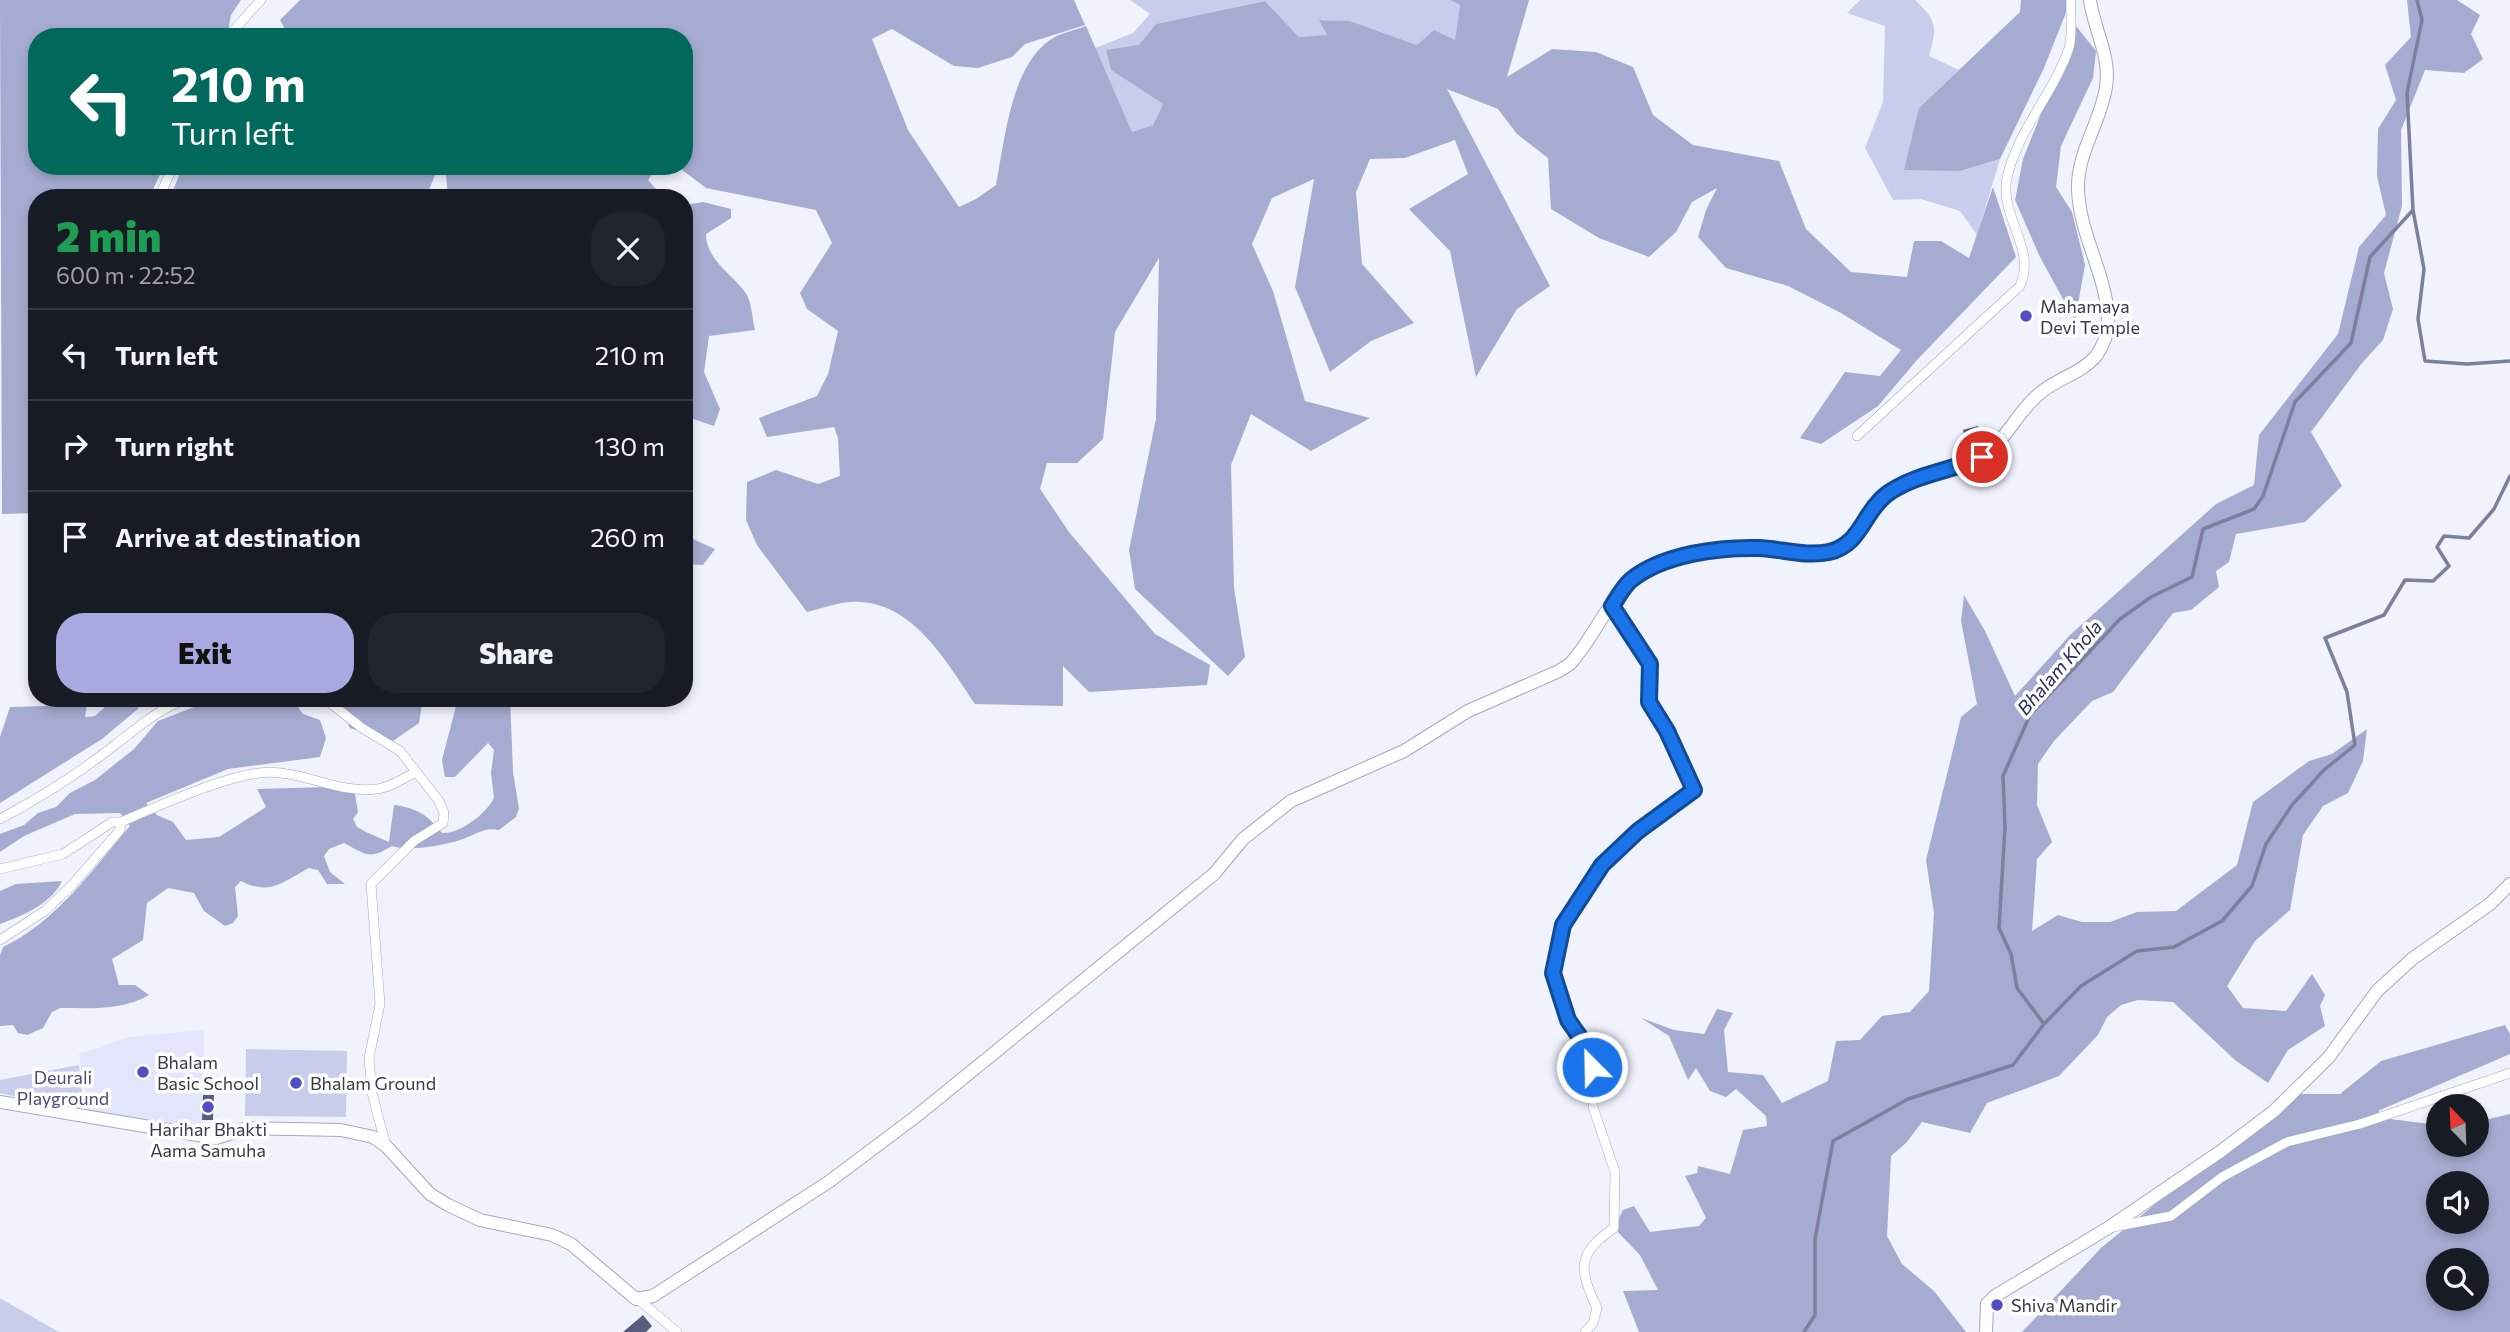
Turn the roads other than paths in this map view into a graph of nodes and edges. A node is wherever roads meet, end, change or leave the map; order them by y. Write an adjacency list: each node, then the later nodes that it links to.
1 (261, 0): 4 (street)
2 (2071, 0): 5 (street)
3 (2090, 0): 6 (main road)
4 (236, 28)
5 (1857, 436)
6 (1612, 606): 19 (main road); 21 (street)
7 (168, 707): 10 (street)
8 (335, 707): 9 (street)
9 (416, 772): 11 (street); 17 (street)
10 (0, 819)
11 (121, 822): 12 (street); 14 (street)
12 (0, 869)
13 (2510, 884): 18 (main road)
14 (0, 940)
15 (2510, 1073): 18 (street)
16 (0, 1102): 17 (main road)
17 (386, 1146): 19 (main road)
18 (2108, 1228): 22 (main road)
19 (639, 1300): 20 (street)
20 (677, 1332)
21 (1585, 1332)
22 (1986, 1332)

